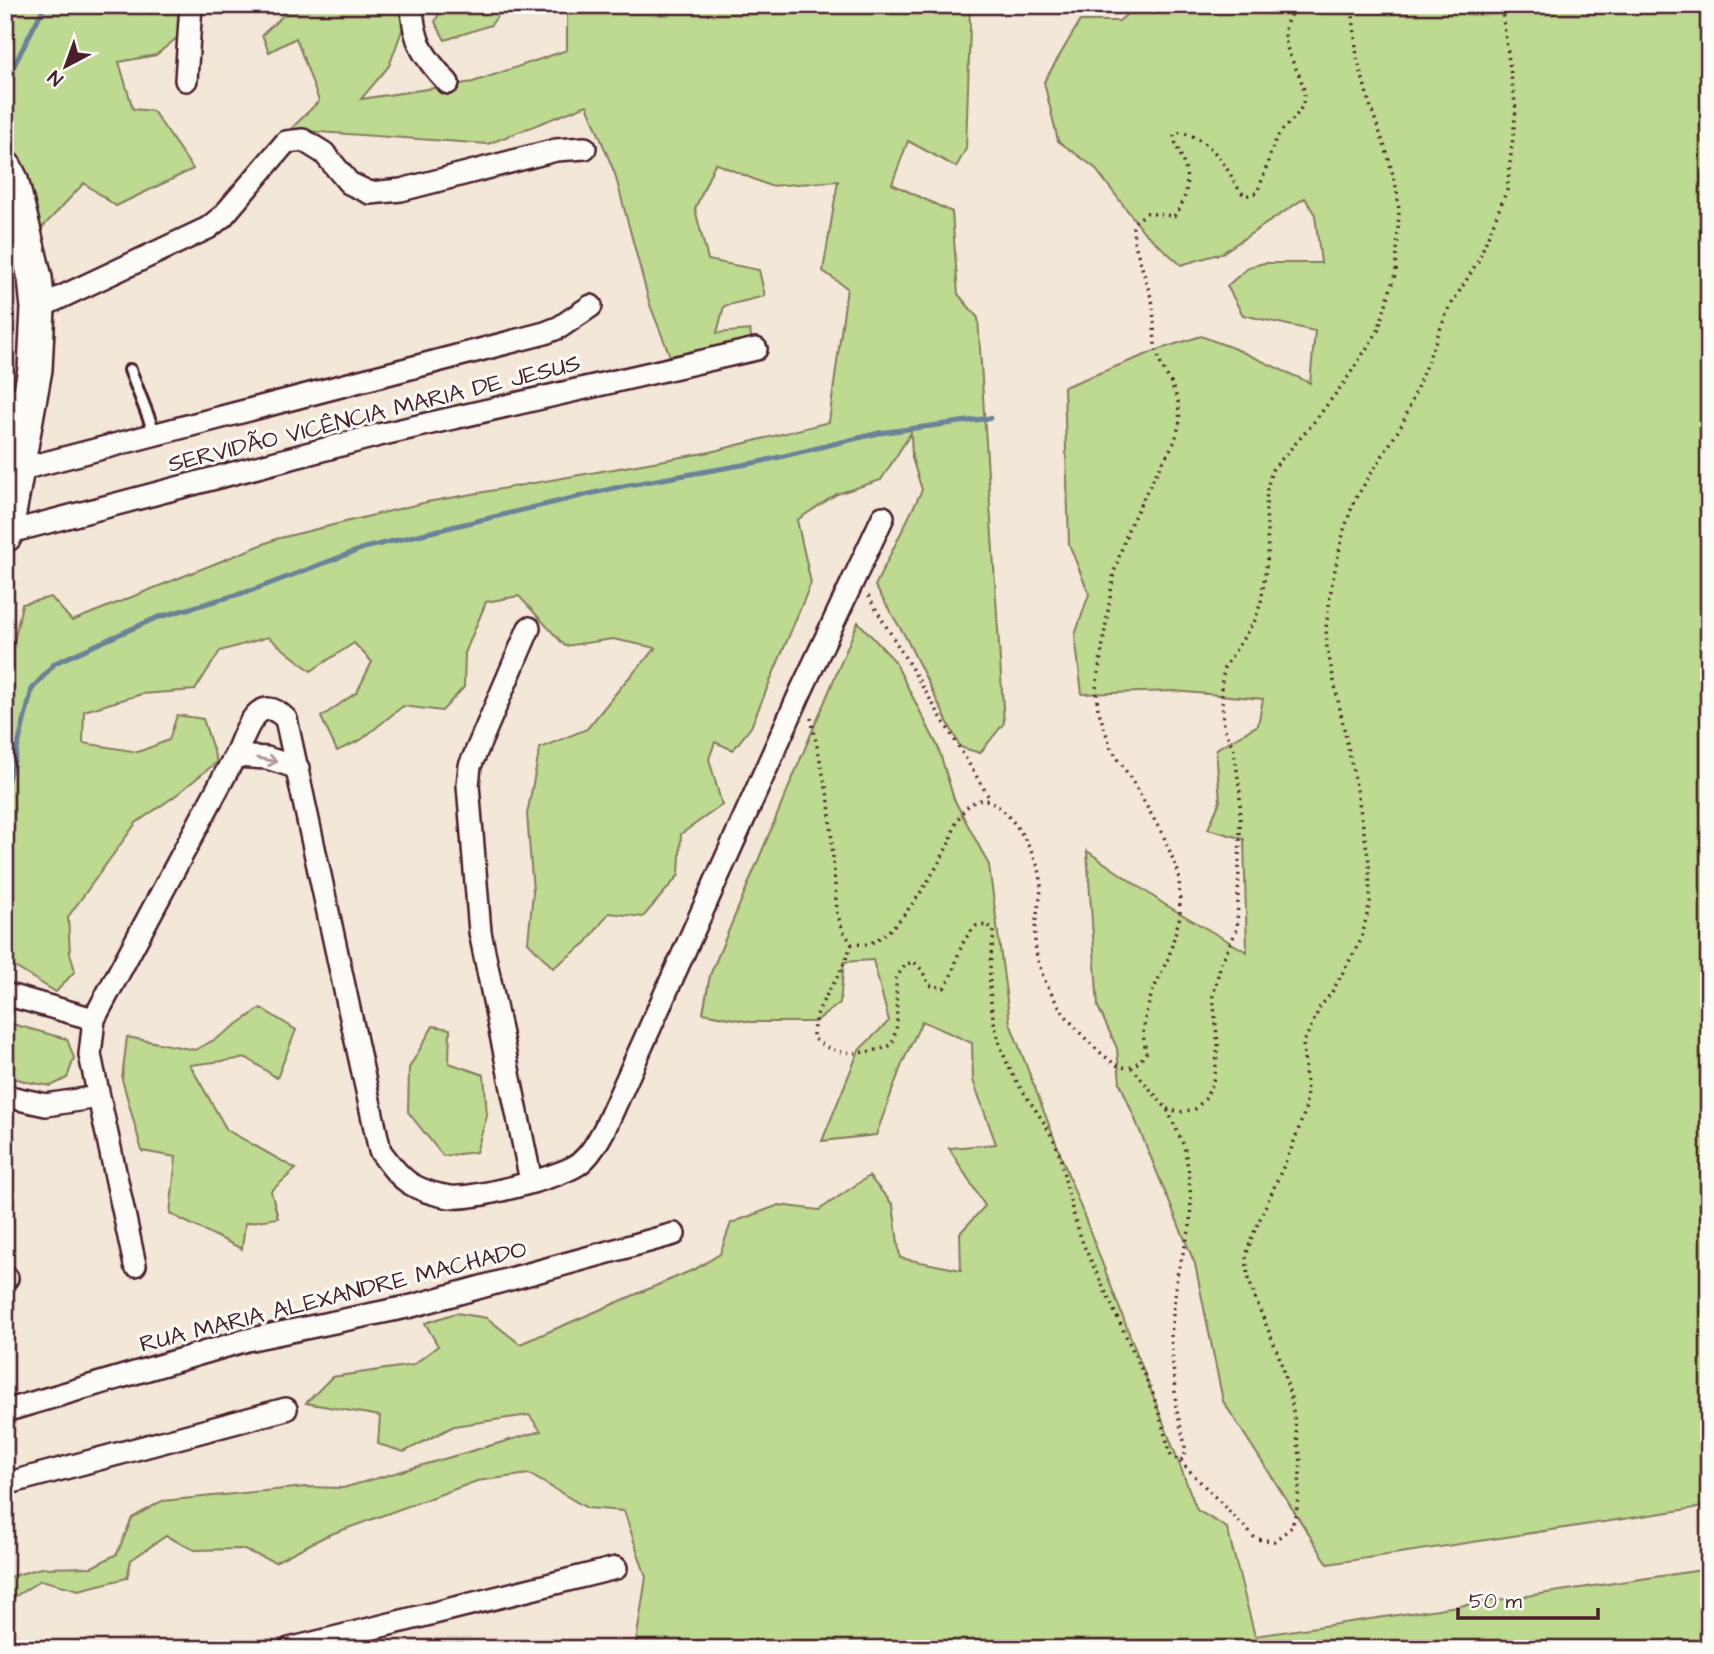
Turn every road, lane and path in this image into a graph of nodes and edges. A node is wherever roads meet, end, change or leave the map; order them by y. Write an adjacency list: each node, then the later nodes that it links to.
1 (191, 5): 6 (street)
2 (412, 5): 7 (street)
3 (1295, 5): 28 (path)
4 (1352, 5): 31 (path)
5 (1501, 5): 37 (path)
6 (186, 80)
7 (448, 83)
8 (585, 148): 11 (street)
9 (5, 168): 11 (main road)
10 (591, 306): 15 (street)
11 (38, 308): 14 (main road)
12 (756, 349): 18 (street, SERVIDÃO VICÊNCIA MARIA DE JESUS)
13 (130, 370): 15 (lane)
14 (18, 398): 16 (main road)
15 (155, 434): 16 (street)
16 (13, 477): 18 (main road)
17 (883, 517): 19 (street)
18 (6, 534)
19 (855, 574): 21 (street); 24 (path)
20 (529, 628): 32 (street)
21 (801, 691): 25 (path); 32 (street)
22 (235, 756): 23 (street, one-way to 23); 23 (street); 27 (street)
23 (298, 768): 32 (street)
24 (991, 801): 25 (path); 28 (path)
25 (852, 944): 37 (path)
26 (5, 994): 27 (street)
27 (94, 1019): 30 (street)
28 (1132, 1068): 31 (path)
29 (5, 1096): 30 (street)
30 (98, 1097): 34 (street)
31 (1167, 1109): 37 (path)
32 (531, 1181)
33 (674, 1234): 36 (street, RUA MARIA ALEXANDRE MACHADO)
34 (135, 1265)
35 (286, 1409): 38 (street)
36 (5, 1410)
37 (1180, 1461)
38 (5, 1485)
39 (616, 1568): 40 (street)
40 (289, 1649)

